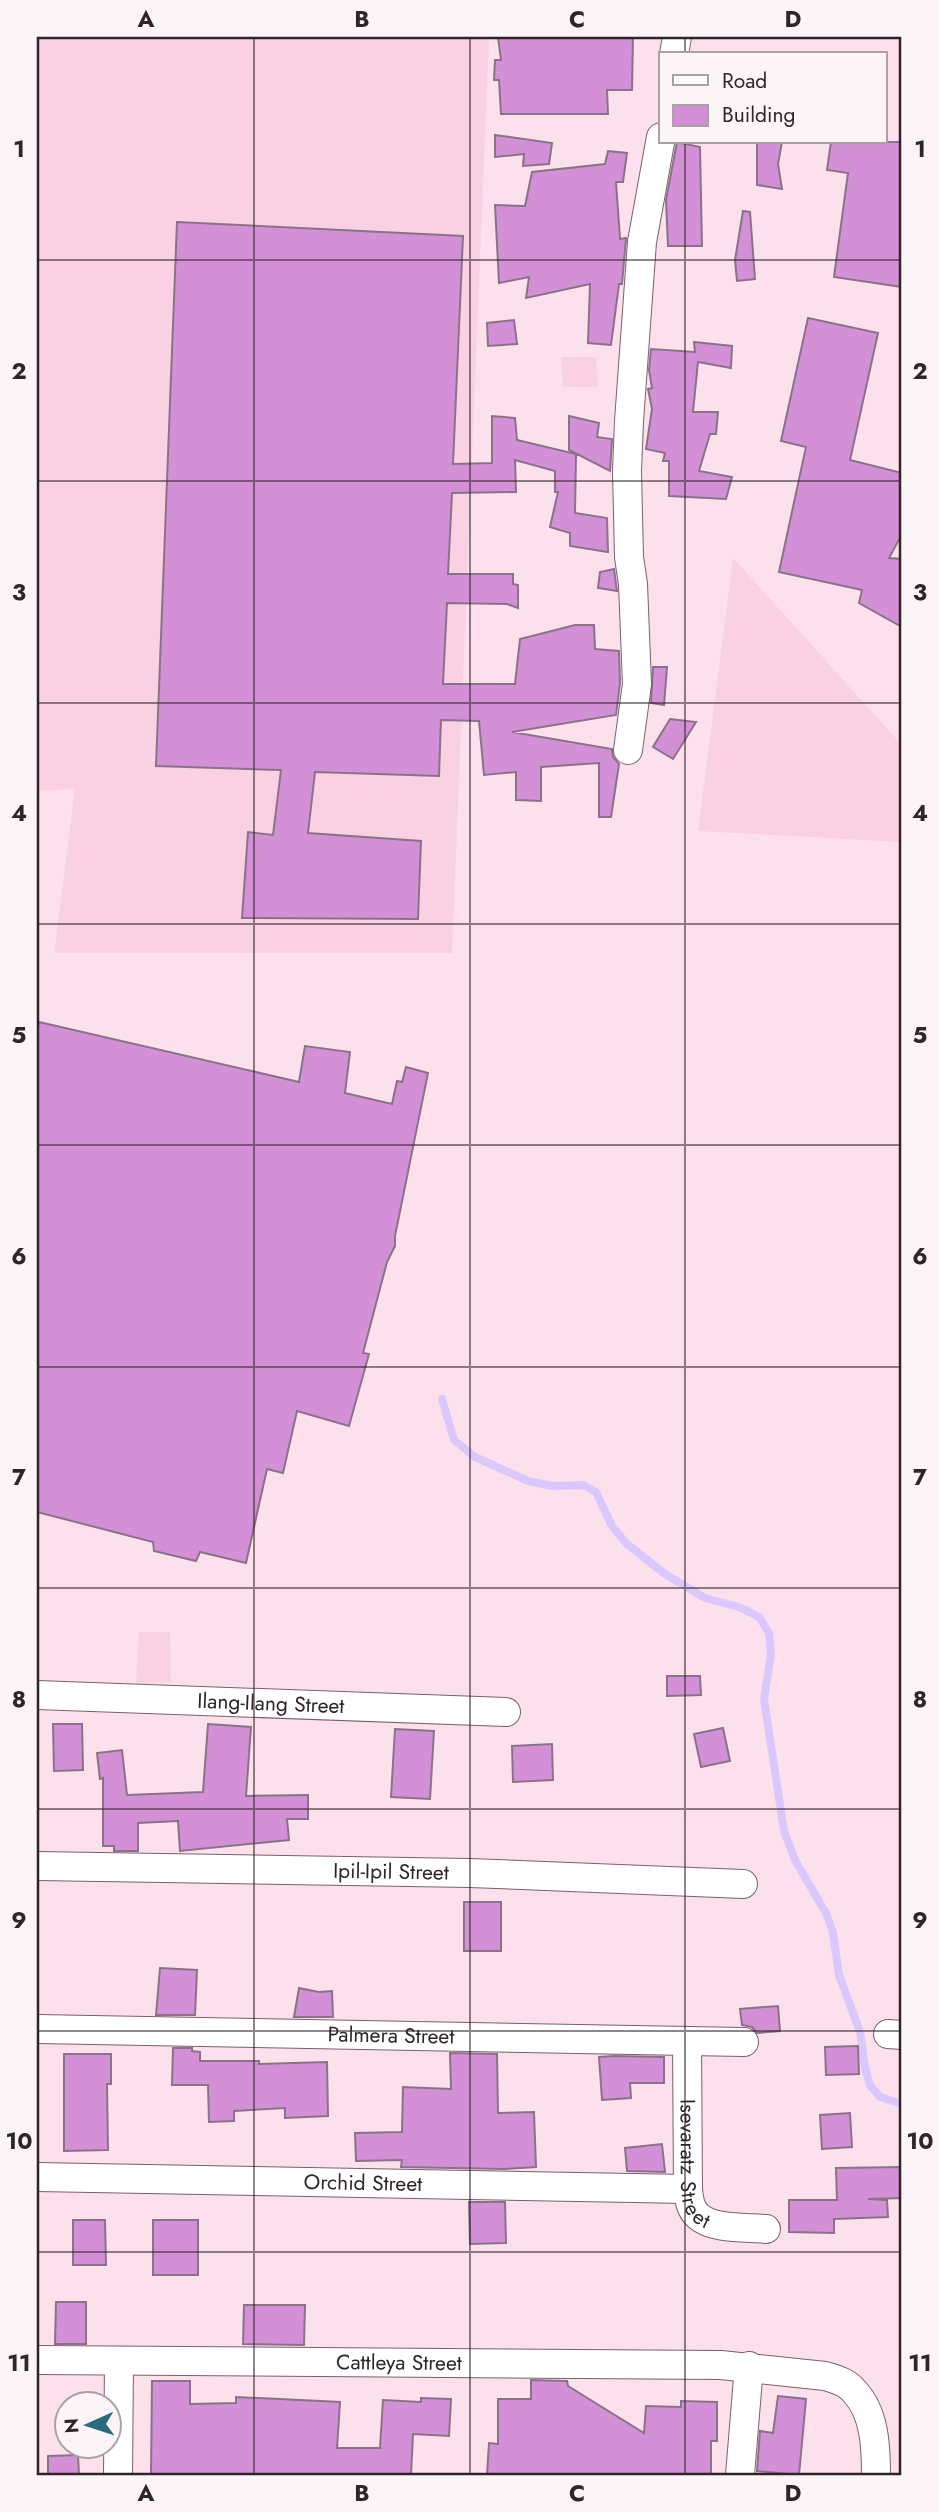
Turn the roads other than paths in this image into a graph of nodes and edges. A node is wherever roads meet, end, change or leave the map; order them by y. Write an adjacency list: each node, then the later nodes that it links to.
1 (660, 144): 2 (street)
2 (628, 750)
3 (37, 1695): 4 (street, Ilang-Ilang Street)
4 (506, 1712)
5 (37, 1866): 6 (street, Ipil-Ipil Street)
6 (743, 1884)
7 (37, 2029): 8 (street, Palmera Street)
8 (687, 2041): 9 (street, Palmera Street); 11 (street, Isevaratz Street)
9 (744, 2042)
10 (37, 2177): 11 (street, Orchid Street)
11 (688, 2189): 12 (street, Isevaratz Street)
12 (766, 2229)
13 (43, 2360): 14 (street, Cattleya Street)
14 (120, 2361): 15 (street, Cattleya Street); 16 (street)
15 (749, 2366): 17 (street); 18 (street, Cattleya Street)
16 (118, 2475)
17 (740, 2475)
18 (876, 2475)

